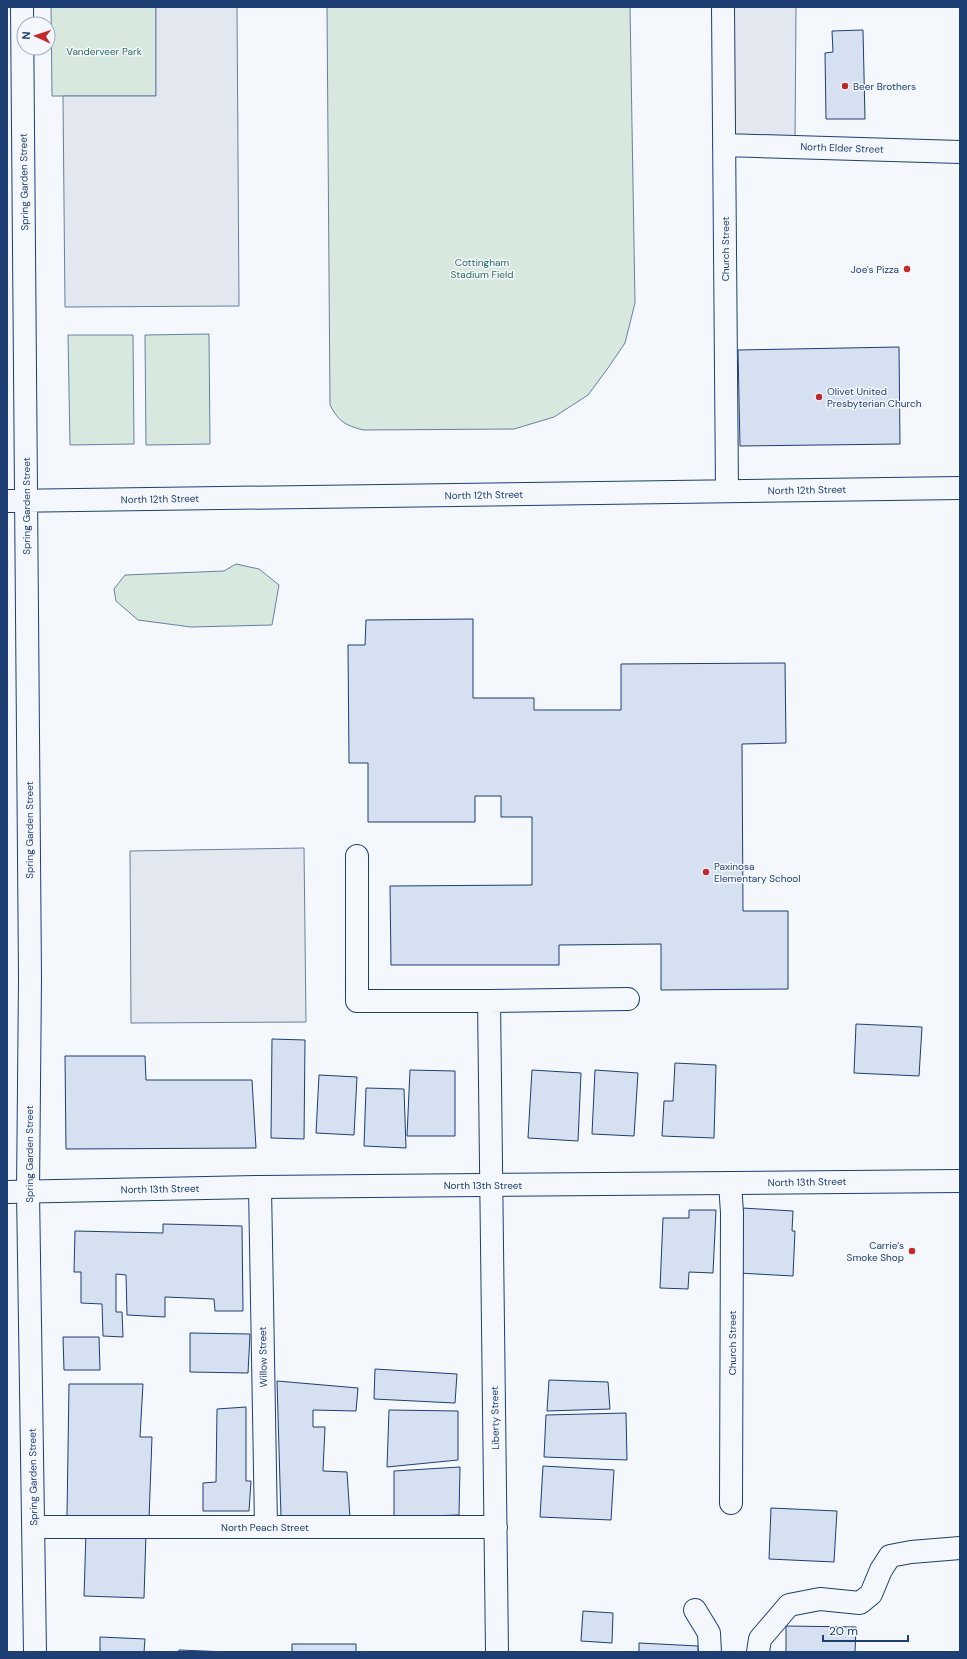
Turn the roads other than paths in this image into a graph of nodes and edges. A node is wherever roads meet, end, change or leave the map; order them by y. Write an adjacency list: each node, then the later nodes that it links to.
1 (22, 7): 5 (street, Spring Garden Street)
2 (723, 7): 3 (street, Church Street)
3 (724, 145): 4 (street, North Elder Street); 7 (street, Church Street)
4 (960, 152)
5 (15, 156): 8 (street, Spring Garden Street)
6 (960, 488): 7 (street, North 12th Street)
7 (727, 492): 8 (street, North 12th Street)
8 (17, 501): 16 (street, Spring Garden Street)
9 (357, 856): 11 (street)
10 (628, 999): 11 (street)
11 (489, 1001): 14 (street, Liberty Street)
12 (960, 1180): 13 (street, North 13th Street)
13 (730, 1183): 14 (street, North 13th Street); 17 (street, Church Street)
14 (492, 1185): 15 (street, North 13th Street); 20 (street, Liberty Street)
15 (260, 1187): 16 (street, North 13th Street); 19 (street, Willow Street)
16 (18, 1192): 18 (street, Spring Garden Street)
17 (731, 1503)
18 (34, 1527): 19 (street, North Peach Street); 23 (street, Spring Garden Street)
19 (266, 1527): 20 (street, North Peach Street)
20 (496, 1527): 24 (street, Liberty Street)
21 (960, 1548): 26 (street)
22 (695, 1610): 25 (street)
23 (35, 1652)
24 (497, 1652)
25 (710, 1652)
26 (758, 1652)

